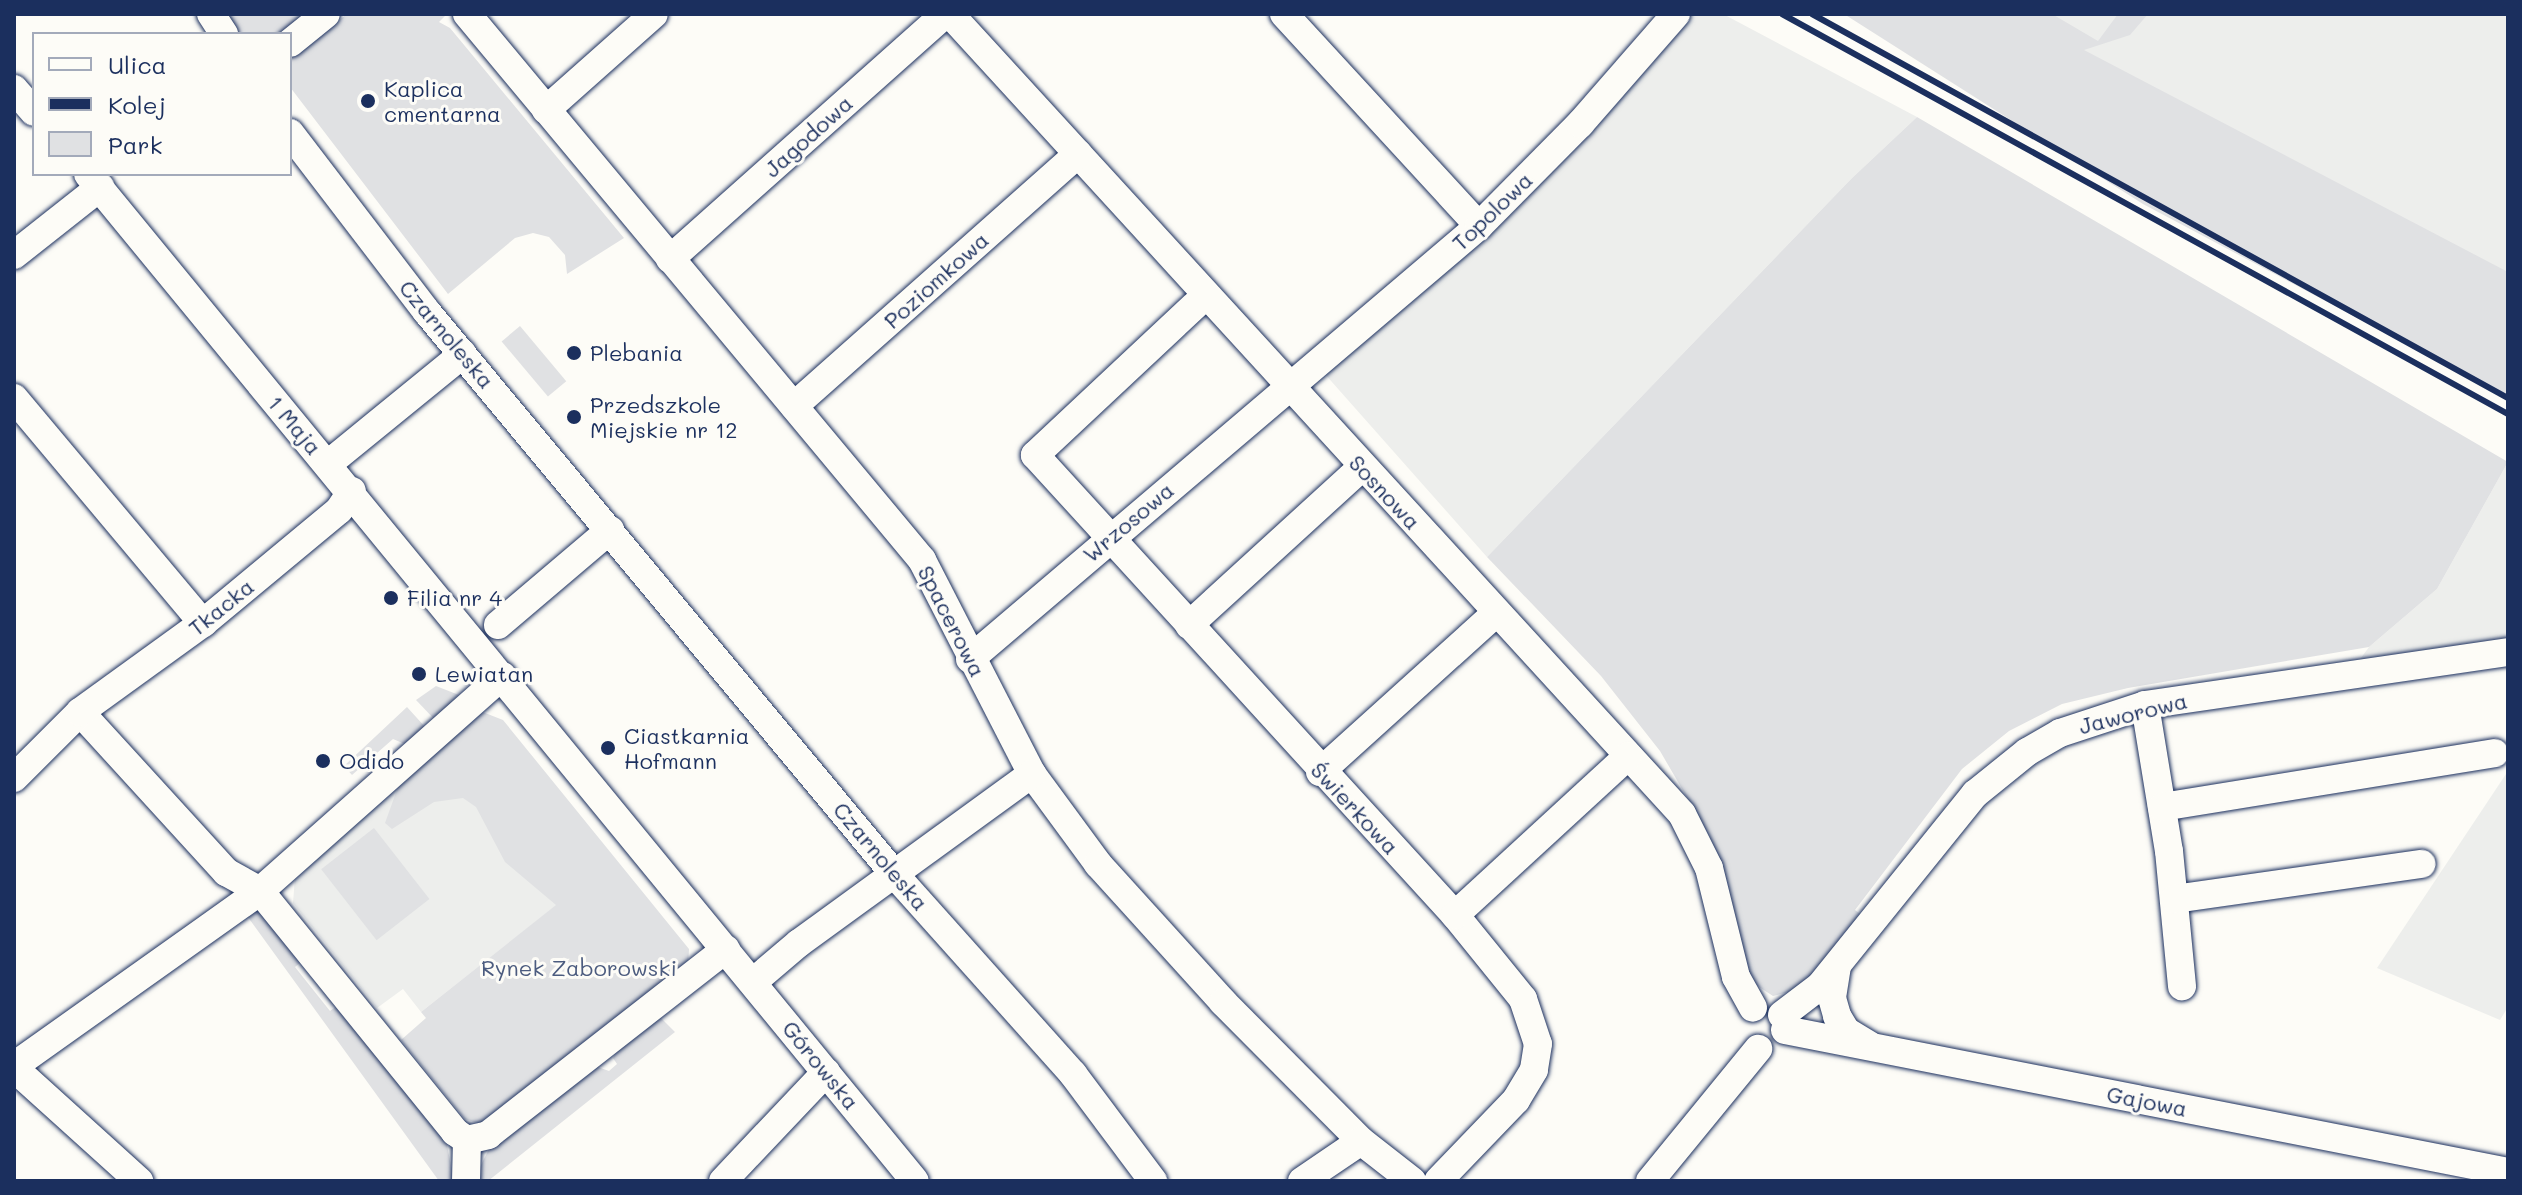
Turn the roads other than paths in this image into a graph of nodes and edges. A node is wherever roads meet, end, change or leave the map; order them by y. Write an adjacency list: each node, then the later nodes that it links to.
1 (211, 14): 8 (street)
2 (326, 14): 9 (street)
3 (467, 14): 12 (street, Spacerowa)
4 (654, 14): 12 (street)
5 (948, 14): 14 (street, Sosnowa); 18 (street, Jagodowa)
6 (1284, 14): 16 (street)
7 (1676, 14): 16 (street, Topolowa)
8 (223, 32)
9 (292, 41)
10 (14, 89): 11 (street)
11 (32, 110)
12 (546, 110): 18 (street, Spacerowa)
13 (292, 136): 20 (street, Czarnoleska)
14 (1078, 154): 19 (street, Sosnowa); 23 (street, Poziomkowa)
15 (94, 180): 17 (street); 24 (street, 1 Maja)
16 (1479, 226): 21 (street, Topolowa)
17 (14, 255)
18 (670, 259): 23 (street, Spacerowa)
19 (1205, 296): 21 (street, Sosnowa); 28 (street, Świerkowa)
20 (463, 354): 24 (street); 27 (street, Czarnoleska)
21 (1288, 388): 25 (street, Sosnowa); 28 (street, Wrzosowa)
22 (14, 398): 30 (street)
23 (794, 406): 34 (street, Spacerowa)
24 (328, 464): 26 (street, 1 Maja)
25 (1362, 467): 29 (street, Sosnowa); 32 (street)
26 (352, 491): 30 (street, Tkacka); 35 (street, 1 Maja)
27 (610, 530): 31 (street); 45 (street, Czarnoleska)
28 (1108, 538): 32 (street, Świerkowa); 34 (street, Wrzosowa)
29 (1496, 613): 39 (street, Sosnowa); 40 (street)
30 (203, 623): 37 (street, Tkacka)
31 (498, 625)
32 (1189, 625): 40 (street, Świerkowa)
33 (2508, 652): 36 (street, Jaworowa)
34 (970, 659): 41 (street, Spacerowa)
35 (502, 676): 46 (street); 49 (street)
36 (2145, 705): 43 (street); 50 (street, Jaworowa)
37 (80, 712): 42 (street, Tkacka); 46 (street)
38 (2495, 753): 43 (street)
39 (1628, 756): 48 (street); 53 (street, Sosnowa)
40 (1320, 772): 48 (street, Świerkowa)
41 (1032, 774): 45 (street); 60 (street, Spacerowa)
42 (14, 778)
43 (2162, 807): 47 (street)
44 (2422, 864): 47 (street)
45 (896, 876): 51 (street); 66 (street, Czarnoleska)
46 (260, 891): 57 (street); 59 (street)
47 (2175, 899): 52 (street)
48 (1455, 915): 69 (street, Świerkowa)
49 (726, 949): 51 (street, Górowska); 59 (street)
50 (1837, 966): 54 (street, Jaworowa); 55 (street)
51 (753, 982): 58 (street, Górowska)
52 (2182, 986)
53 (1753, 1008): 54 (street); 56 (street)
54 (1783, 1023): 55 (street, Gajowa); 56 (street)
55 (1877, 1047): 61 (street, Gajowa)
56 (1758, 1049): 70 (street)
57 (14, 1067): 62 (street)
58 (826, 1072): 64 (street); 65 (street, Górowska)
59 (467, 1140): 63 (street)
60 (1361, 1141): 67 (street); 68 (street, Spacerowa)
61 (2508, 1172)
62 (139, 1181)
63 (466, 1181)
64 (723, 1181)
65 (915, 1181)
66 (1153, 1181)
67 (1302, 1181)
68 (1412, 1181)
69 (1438, 1181)
70 (1650, 1181)

